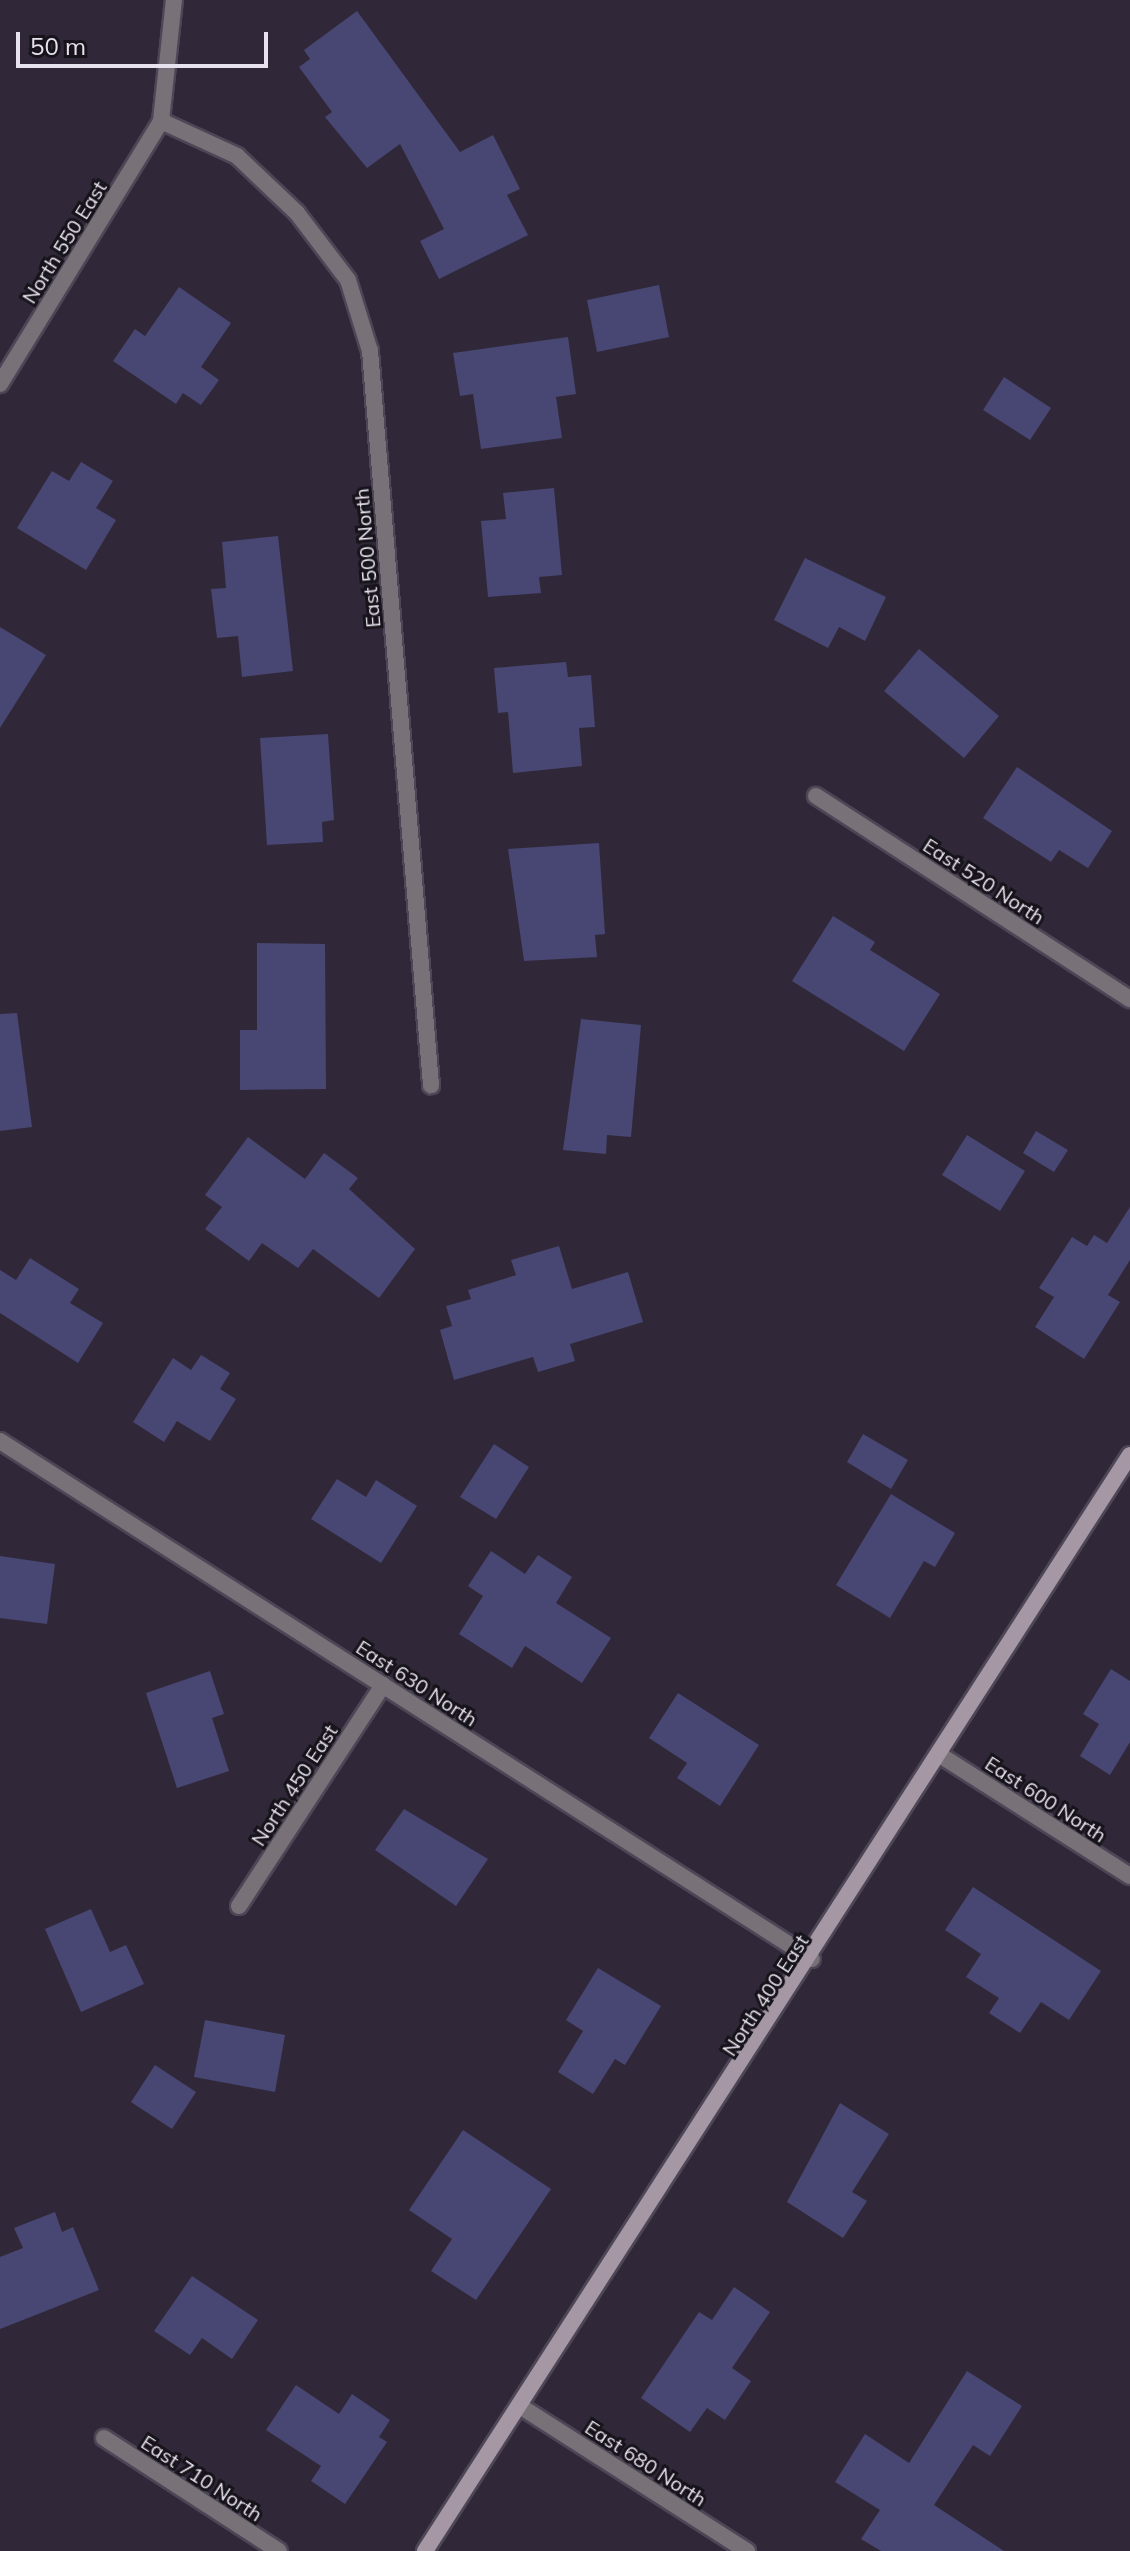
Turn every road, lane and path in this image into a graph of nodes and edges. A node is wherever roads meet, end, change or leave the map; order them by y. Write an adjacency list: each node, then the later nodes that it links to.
1 (174, 0): 2 (street)
2 (161, 121): 3 (street, North 550 East); 6 (street, East 500 North)
3 (0, 384)
4 (816, 796): 5 (street, East 520 North)
5 (1130, 999)
6 (431, 1085)
7 (0, 1441): 9 (street, East 630 North)
8 (1130, 1455): 10 (street, North 400 East)
9 (383, 1685): 12 (street, North 450 East); 13 (street, East 630 North)
10 (940, 1755): 11 (street, East 600 North); 13 (street, North 400 East)
11 (1130, 1876)
12 (239, 1906)
13 (812, 1959): 14 (street, North 400 East)
14 (523, 2408): 17 (street, North 400 East); 18 (street, East 680 North)
15 (104, 2438): 16 (street, East 710 North)
16 (279, 2551)
17 (425, 2551)
18 (747, 2551)

